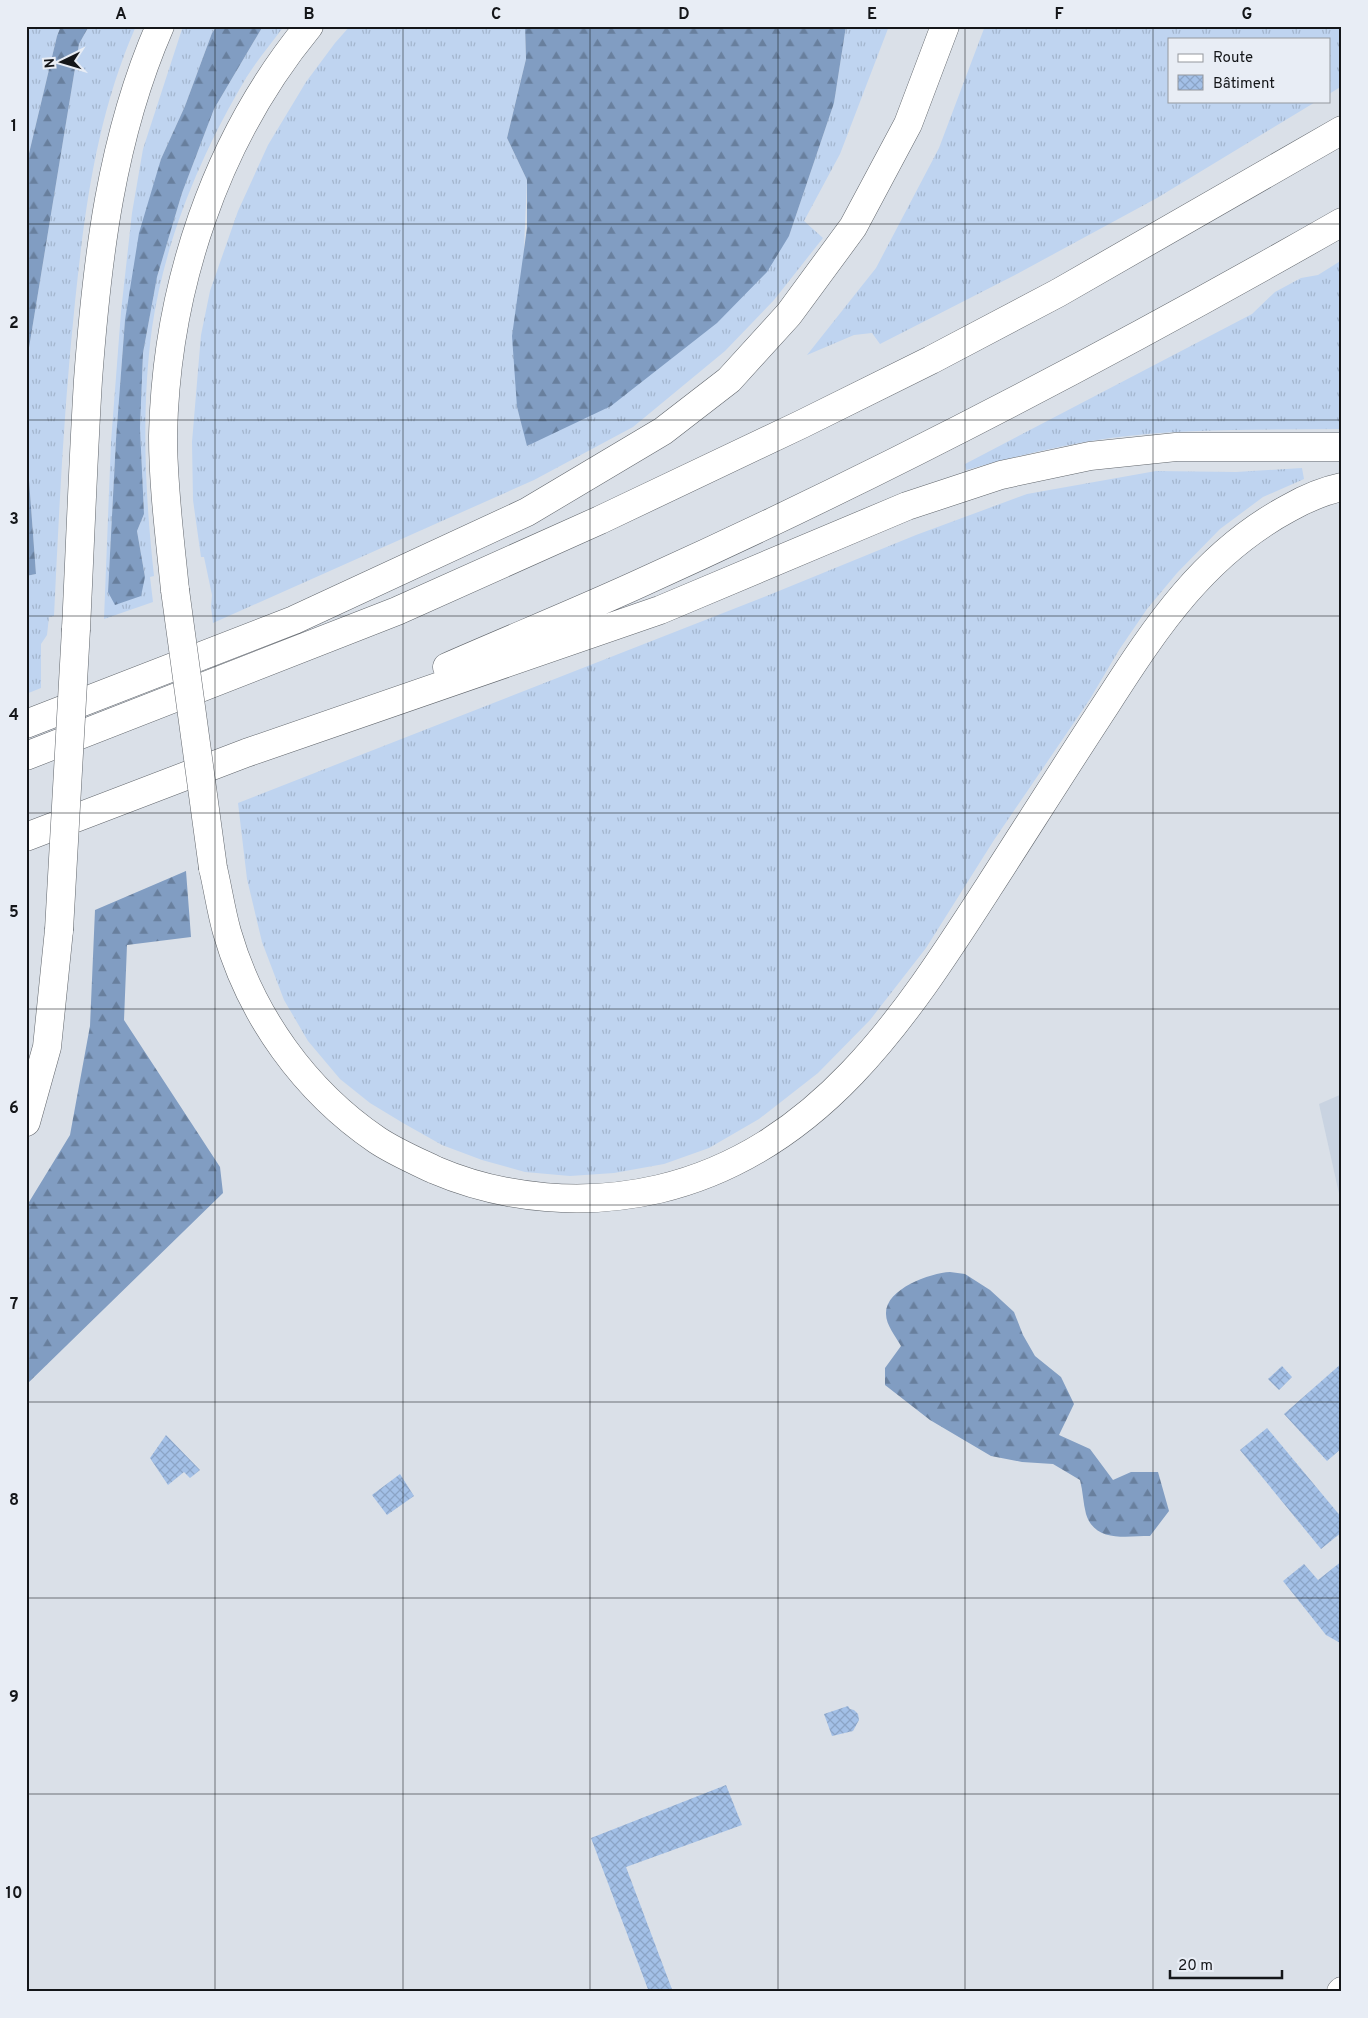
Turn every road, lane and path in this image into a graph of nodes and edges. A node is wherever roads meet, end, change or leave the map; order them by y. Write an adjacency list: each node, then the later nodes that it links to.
1 (160, 26): 12 (highway, bridge)
2 (309, 26): 7 (highway, bridge)
3 (946, 26): 8 (highway)
4 (1342, 130): 10 (highway)
5 (1342, 222): 9 (highway)
6 (1342, 447): 9 (highway)
7 (1342, 487)
8 (26, 724)
9 (246, 753): 11 (highway)
10 (26, 756)
11 (26, 837)
12 (26, 1122)

